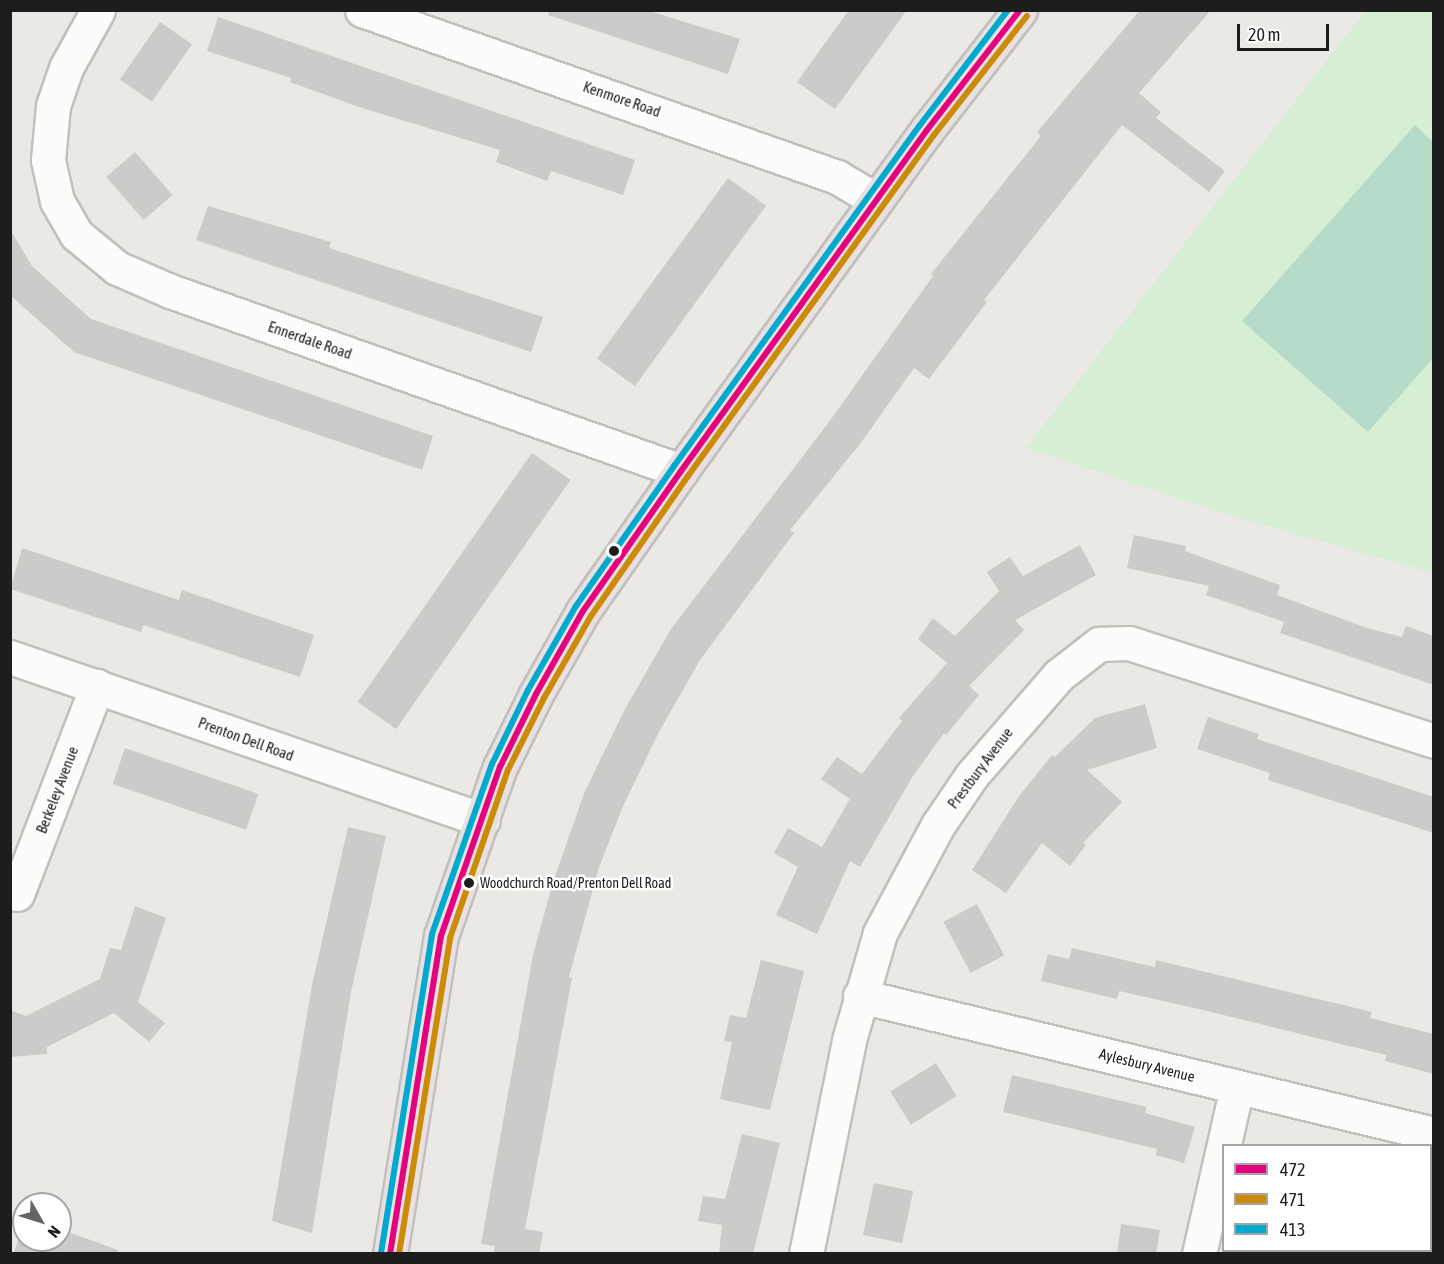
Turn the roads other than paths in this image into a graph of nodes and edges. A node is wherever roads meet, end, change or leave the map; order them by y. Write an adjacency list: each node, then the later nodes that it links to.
1 (98, 10): 5 (street, Ennerdale Road)
2 (362, 10): 4 (street, Kenmore Road)
3 (1020, 10): 4 (highway)
4 (876, 200): 5 (highway)
5 (681, 471): 9 (highway)
6 (10, 657): 7 (street, Prenton Dell Road)
7 (97, 686): 9 (street, Prenton Dell Road); 10 (street, Berkeley Avenue)
8 (1434, 741): 11 (street, Prestbury Avenue)
9 (483, 820): 16 (highway)
10 (18, 894)
11 (860, 996): 12 (street, Aylesbury Avenue); 17 (street, Prestbury Avenue)
12 (1237, 1087): 13 (street, Aylesbury Avenue); 14 (street)
13 (1434, 1134)
14 (1224, 1144)
15 (1222, 1153): 18 (street)
16 (390, 1254)
17 (806, 1254)
18 (1199, 1254)

